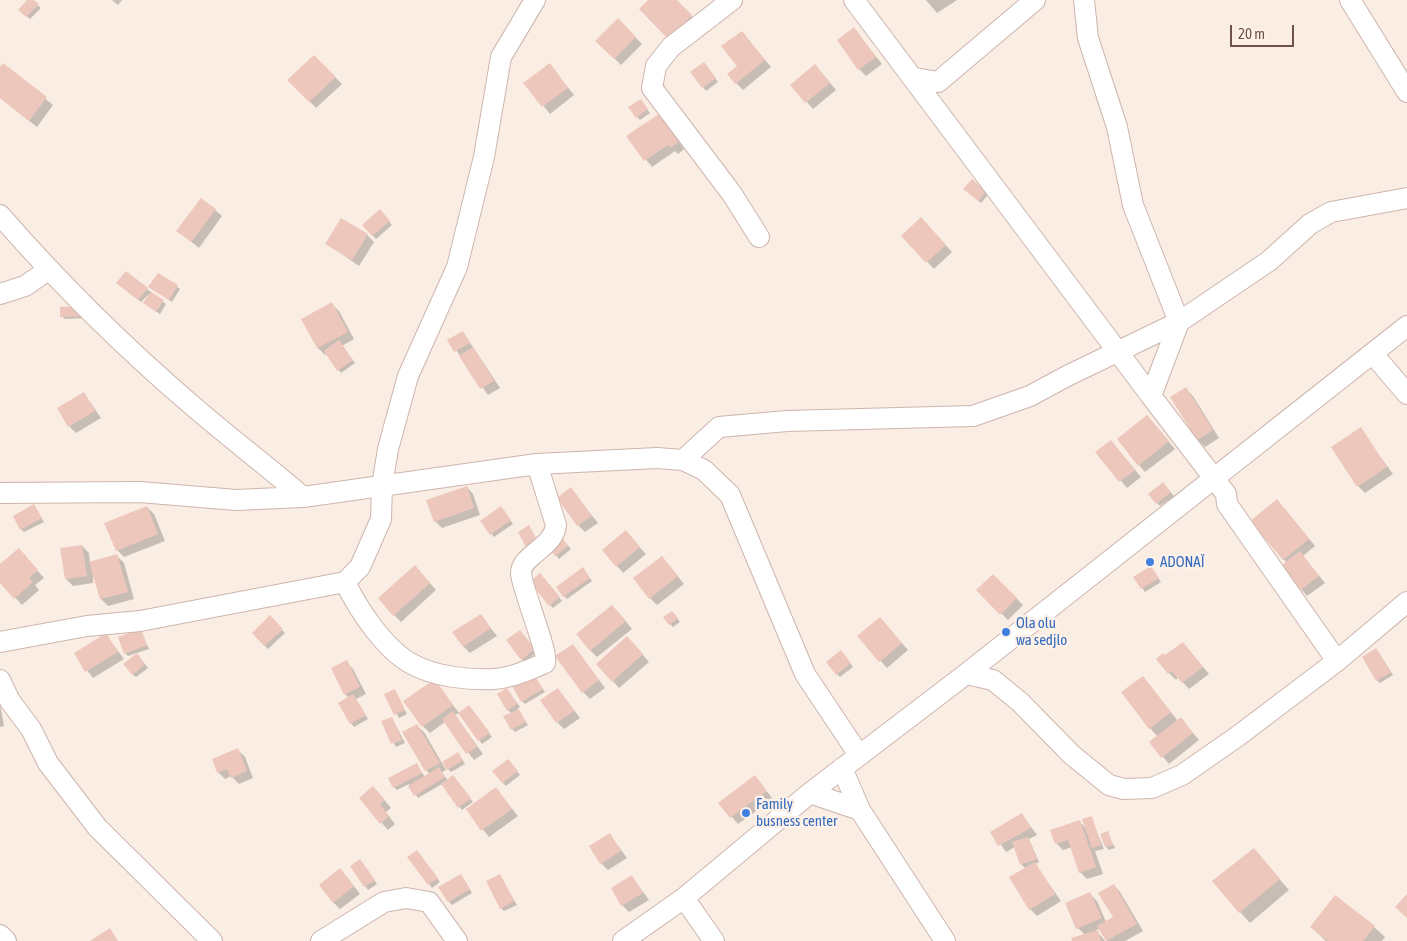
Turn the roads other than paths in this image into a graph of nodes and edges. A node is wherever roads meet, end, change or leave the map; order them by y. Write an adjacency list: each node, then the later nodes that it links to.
1 (535, 0): 23 (street)
2 (854, 0): 7 (street)
3 (1035, 0): 7 (street)
4 (1084, 0): 14 (street)
5 (1350, 0): 8 (street)
6 (724, 2): 11 (street)
7 (914, 78): 16 (street)
8 (1407, 92)
9 (1407, 198): 14 (street)
10 (0, 215): 12 (street)
11 (759, 237)
12 (48, 270): 13 (street); 25 (street)
13 (0, 294)
14 (1179, 322): 16 (street); 19 (street)
15 (1407, 326): 17 (street)
16 (1116, 352): 19 (street); 20 (street)
17 (1373, 354): 18 (street); 22 (street)
18 (1407, 394)
19 (1150, 396): 22 (street)
20 (683, 460): 21 (street); 32 (street)
21 (537, 464): 23 (street); 26 (street)
22 (1212, 479): 29 (street); 30 (street)
23 (382, 486): 25 (street); 26 (street)
24 (0, 493): 25 (street)
25 (303, 497)
26 (345, 582): 28 (street)
27 (1407, 602): 29 (street)
28 (0, 642)
29 (1337, 661): 30 (street)
30 (966, 674): 32 (street)
31 (0, 680): 39 (street)
32 (859, 755): 33 (street)
33 (842, 768): 34 (street); 35 (street)
34 (810, 793): 35 (street); 36 (street)
35 (860, 810): 44 (street)
36 (684, 898): 42 (street); 43 (street)
37 (0, 935): 38 (street)
38 (6, 941)
39 (212, 941)
40 (321, 941): 41 (street)
41 (457, 941)
42 (623, 941)
43 (714, 941)
44 (946, 941)

